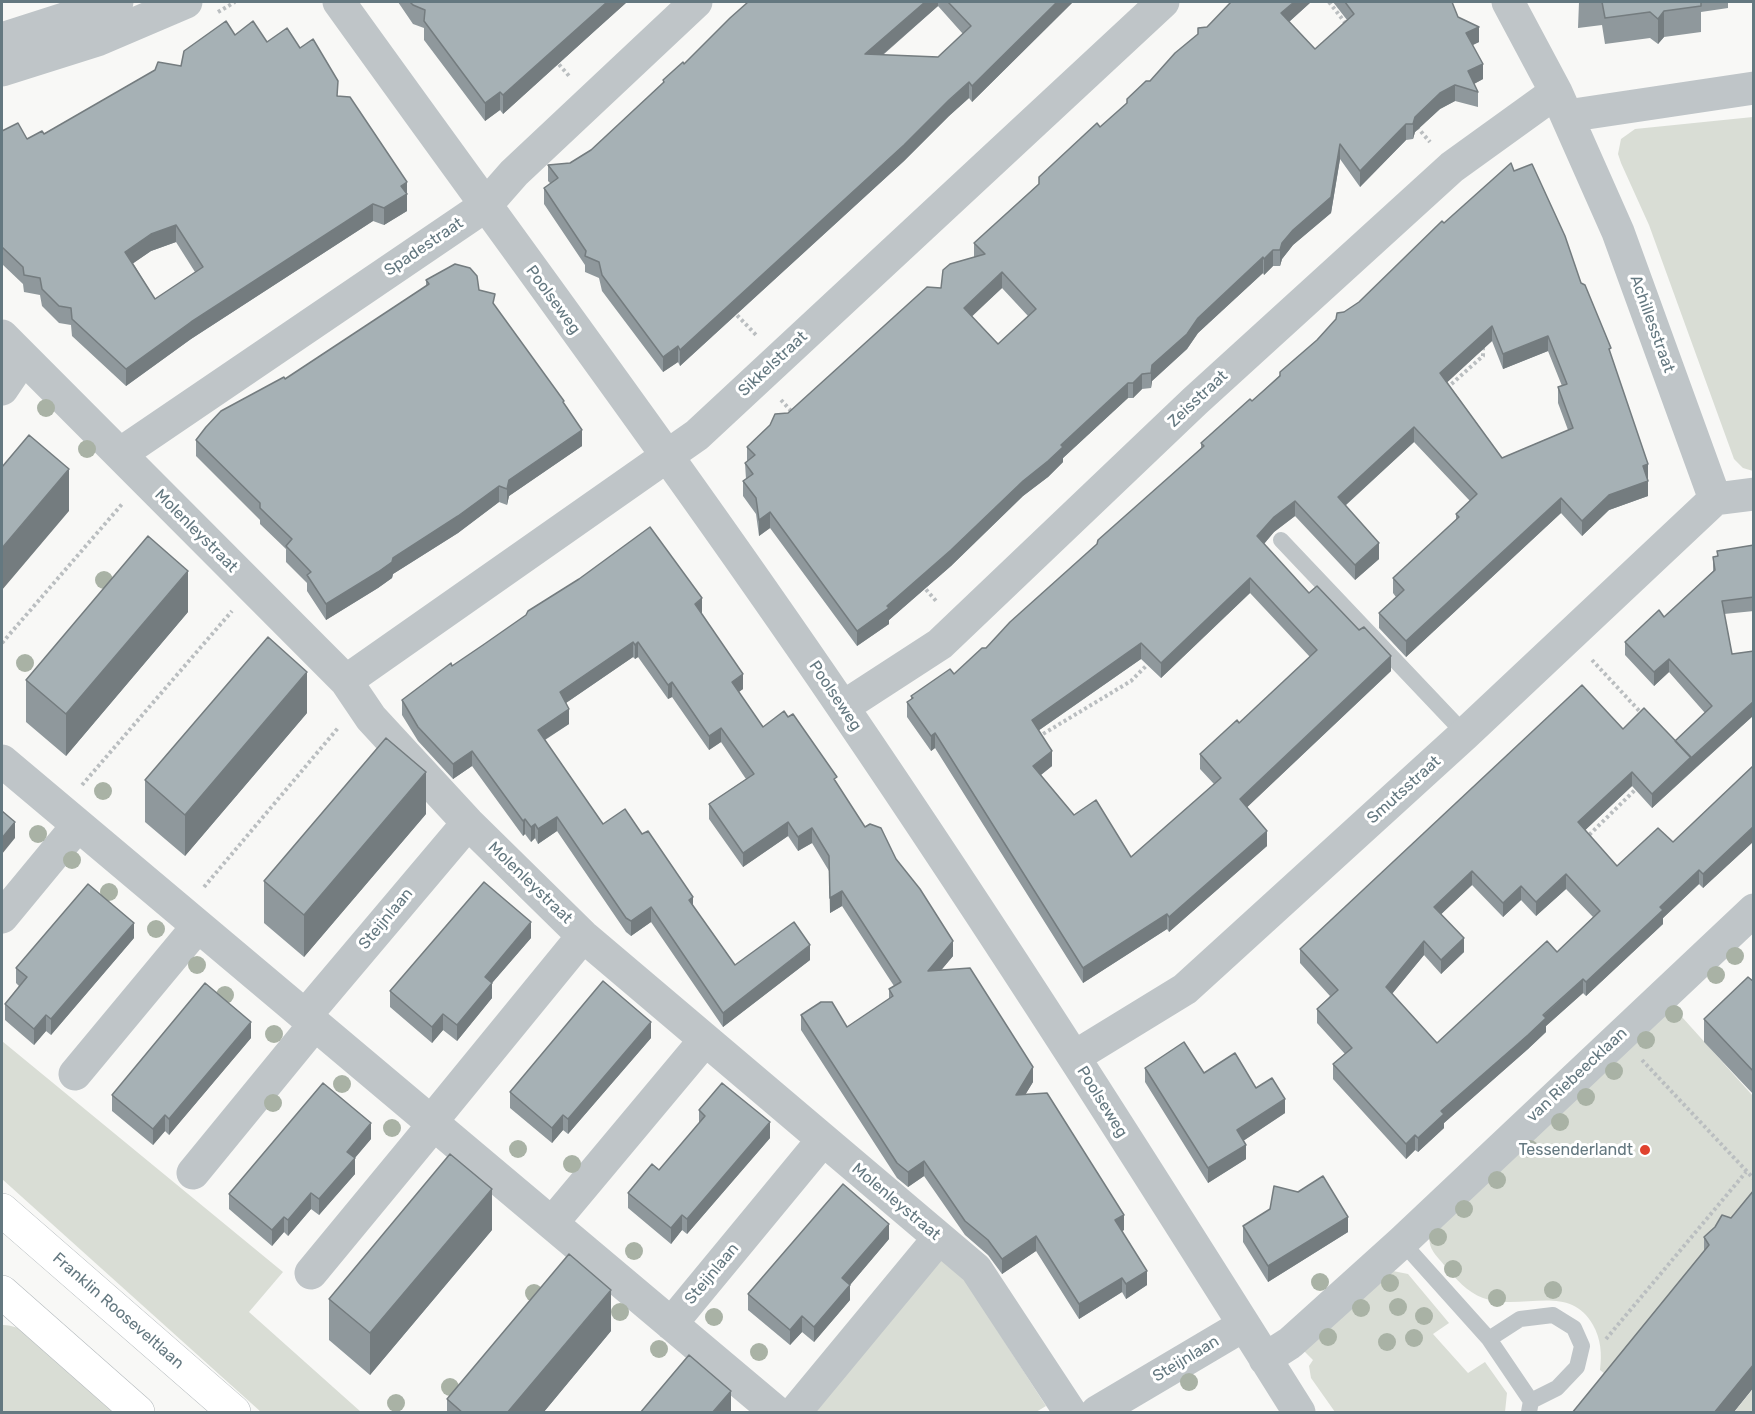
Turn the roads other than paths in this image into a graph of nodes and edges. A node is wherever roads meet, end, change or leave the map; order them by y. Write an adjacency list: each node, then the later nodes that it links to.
1 (117, 2): 7 (street)
2 (186, 2): 8 (street)
3 (339, 2): 11 (street, Poolseweg)
4 (696, 2): 11 (street, Spadestraat)
5 (1163, 2): 15 (street, Sikkelstraat)
6 (1508, 2): 10 (street, Achillesstraat)
7 (2, 39)
8 (2, 70)
9 (1754, 88): 10 (street)
10 (1561, 104): 17 (street, Achillesstraat); 20 (street, Zeisstraat)
11 (485, 206): 14 (street, Spadestraat); 15 (street, Poolseweg)
12 (12, 347): 13 (street); 14 (street, Molenleystraat)
13 (2, 388)
14 (120, 454): 19 (street, Molenleystraat)
15 (666, 456): 19 (street, Sikkelstraat); 20 (street, Poolseweg)
16 (1754, 494): 17 (street)
17 (1716, 498): 21 (street, Smutsstraat)
18 (1281, 540): 21 (lane)
19 (353, 691): 24 (street, Molenleystraat)
20 (843, 707): 31 (street, Poolseweg)
21 (1465, 734): 31 (street, Smutsstraat)
22 (2, 761): 23 (street)
23 (69, 818): 26 (street); 27 (street)
24 (468, 823): 28 (street, Molenleystraat); 29 (street, Steijnlaan)
25 (1754, 910): 39 (street, van Riebeecklaan)
26 (2, 917)
27 (190, 919): 29 (street); 32 (street)
28 (583, 936): 30 (street, Molenleystraat); 33 (street)
29 (310, 1020): 33 (street); 35 (street, Steijnlaan)
30 (705, 1040): 34 (street, Molenleystraat); 37 (street)
31 (1074, 1058): 43 (street, Poolseweg)
32 (75, 1074)
33 (432, 1123): 37 (street); 40 (street)
34 (822, 1141): 38 (street, Molenleystraat); 42 (street, Steijnlaan)
35 (193, 1173)
36 (2, 1214): 48 (main road, Franklin Rooseveltlaan)
37 (552, 1223): 42 (street)
38 (939, 1238): 50 (street); 51 (street, Molenleystraat)
39 (1402, 1242): 44 (lane); 45 (street, van Riebeecklaan)
40 (311, 1273)
41 (2, 1292): 47 (main road)
42 (671, 1324): 49 (street)
43 (1244, 1325): 45 (street, Poolseweg); 52 (street, Steijnlaan)
44 (1490, 1339): 46 (lane); 46 (lane)
45 (1265, 1359): 53 (street, Poolseweg)
46 (1530, 1407)
47 (138, 1413)
48 (234, 1413)
49 (776, 1413)
50 (795, 1413)
51 (1070, 1413)
52 (1097, 1413)
53 (1299, 1413)

